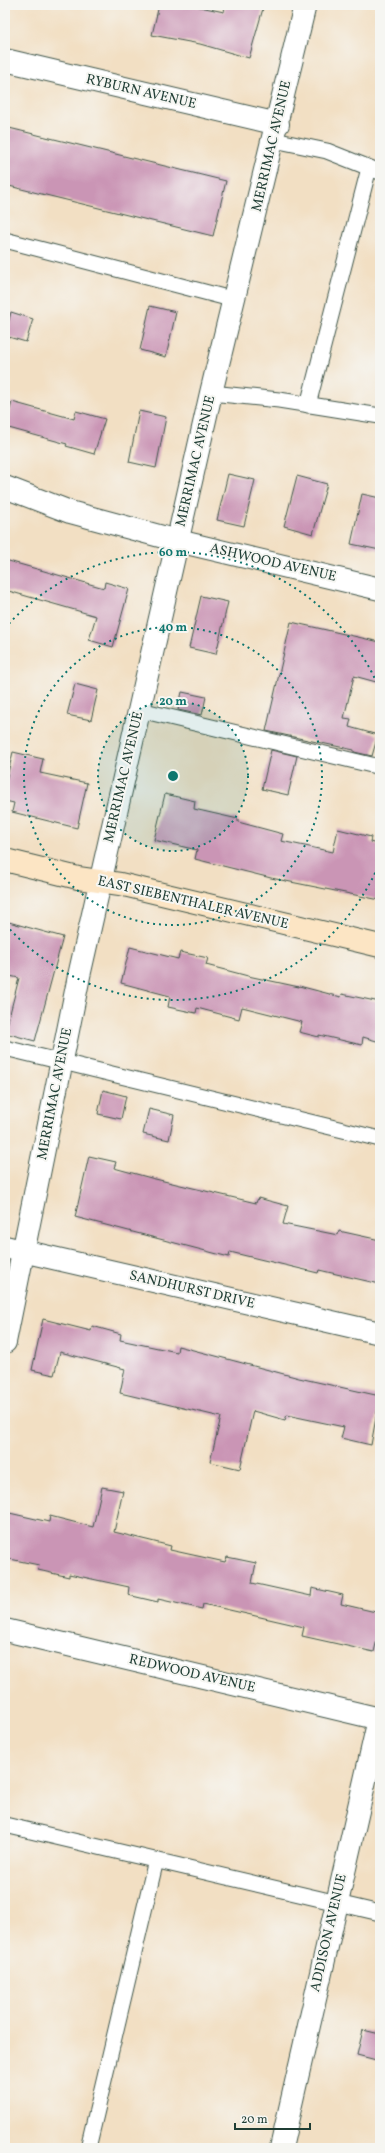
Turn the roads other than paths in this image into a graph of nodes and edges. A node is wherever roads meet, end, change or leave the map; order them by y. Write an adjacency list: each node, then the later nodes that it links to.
1 (305, 5): 3 (street, MERRIMAC AVENUE)
2 (5, 60): 3 (street, RYBURN AVENUE)
3 (276, 132): 4 (lane); 6 (street, MERRIMAC AVENUE)
4 (374, 170): 8 (lane)
5 (5, 240): 6 (lane)
6 (234, 300): 7 (street, MERRIMAC AVENUE)
7 (211, 393): 8 (lane); 11 (street, MERRIMAC AVENUE)
8 (308, 405): 9 (lane)
9 (380, 416)
10 (5, 487): 11 (street, ASHWOOD AVENUE)
11 (178, 541): 12 (street, ASHWOOD AVENUE); 13 (street, MERRIMAC AVENUE)
12 (380, 589)
13 (140, 710): 14 (lane); 16 (street, MERRIMAC AVENUE)
14 (380, 767)
15 (5, 860): 16 (main road, EAST SIEBENTHALER AVENUE)
16 (100, 881): 17 (main road, EAST SIEBENTHALER AVENUE); 19 (street, MERRIMAC AVENUE)
17 (380, 946)
18 (5, 1048): 19 (lane)
19 (62, 1062): 20 (lane); 21 (street, MERRIMAC AVENUE)
20 (380, 1139)
21 (14, 1249): 22 (street, SANDHURST DRIVE); 23 (street, MERRIMAC AVENUE)
22 (380, 1333)
23 (5, 1342)
24 (6, 1635): 25 (street, REDWOOD AVENUE)
25 (380, 1719): 28 (street, ADDISON AVENUE)
26 (5, 1825): 27 (lane)
27 (156, 1860): 28 (lane); 30 (lane)
28 (336, 1902): 29 (lane); 31 (street, ADDISON AVENUE)
29 (380, 1913)
30 (88, 2148)
31 (280, 2148)

